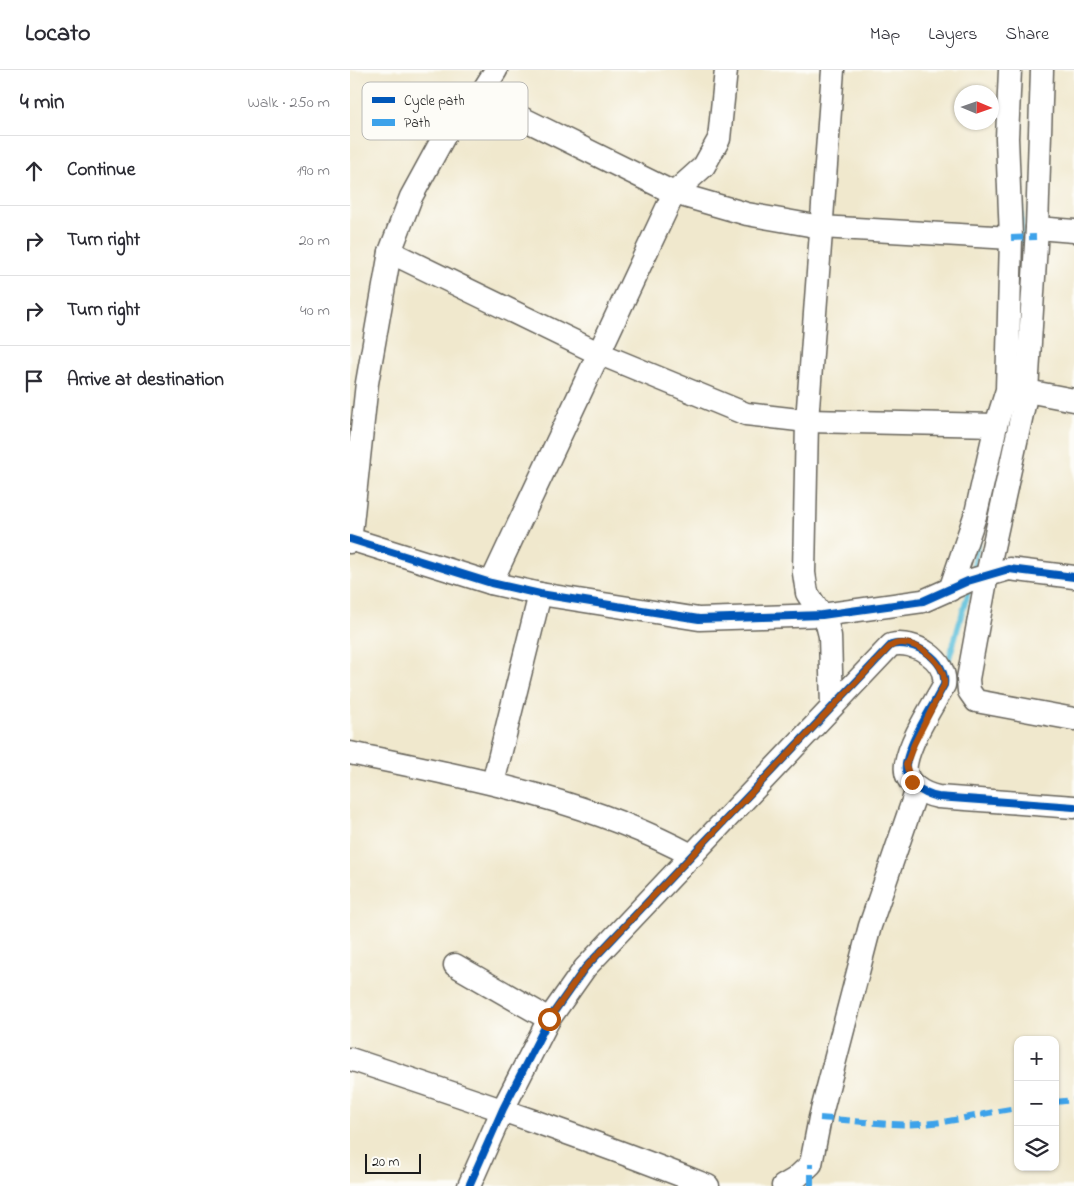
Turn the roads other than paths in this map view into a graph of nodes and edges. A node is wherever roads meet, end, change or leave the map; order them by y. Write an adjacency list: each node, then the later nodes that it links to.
1 (496, 70): 6 (street)
2 (726, 70): 9 (street)
3 (833, 70): 10 (street)
4 (1010, 70): 13 (street)
5 (1042, 70): 11 (street)
6 (488, 82)
7 (528, 121): 9 (street)
8 (441, 140): 14 (street)
9 (674, 193): 10 (street); 15 (street)
10 (821, 227): 13 (street); 18 (street)
11 (1037, 228): 12 (street); 16 (street)
12 (1074, 231)
13 (1011, 238): 19 (street)
14 (390, 252): 15 (street); 20 (street)
15 (598, 354): 18 (street); 23 (street)
16 (1027, 391): 17 (street); 22 (street)
17 (1074, 400)
18 (807, 421): 19 (street); 25 (street)
19 (996, 425): 22 (street)
20 (350, 540): 23 (street)
21 (1074, 577): 22 (street)
22 (972, 581): 25 (street); 27 (street)
23 (491, 582): 24 (street)
24 (540, 594): 25 (street); 29 (street)
25 (822, 615): 26 (street)
26 (832, 707): 30 (street); 32 (street)
27 (1074, 719)
28 (350, 753): 29 (street)
29 (493, 783): 32 (street)
30 (916, 789): 31 (street); 39 (street)
31 (1074, 806)
32 (693, 856): 34 (street)
33 (455, 964): 34 (street)
34 (549, 1019): 36 (street)
35 (350, 1060): 36 (street)
36 (504, 1109): 37 (street); 38 (street)
37 (469, 1186)
38 (708, 1186)
39 (783, 1186)

